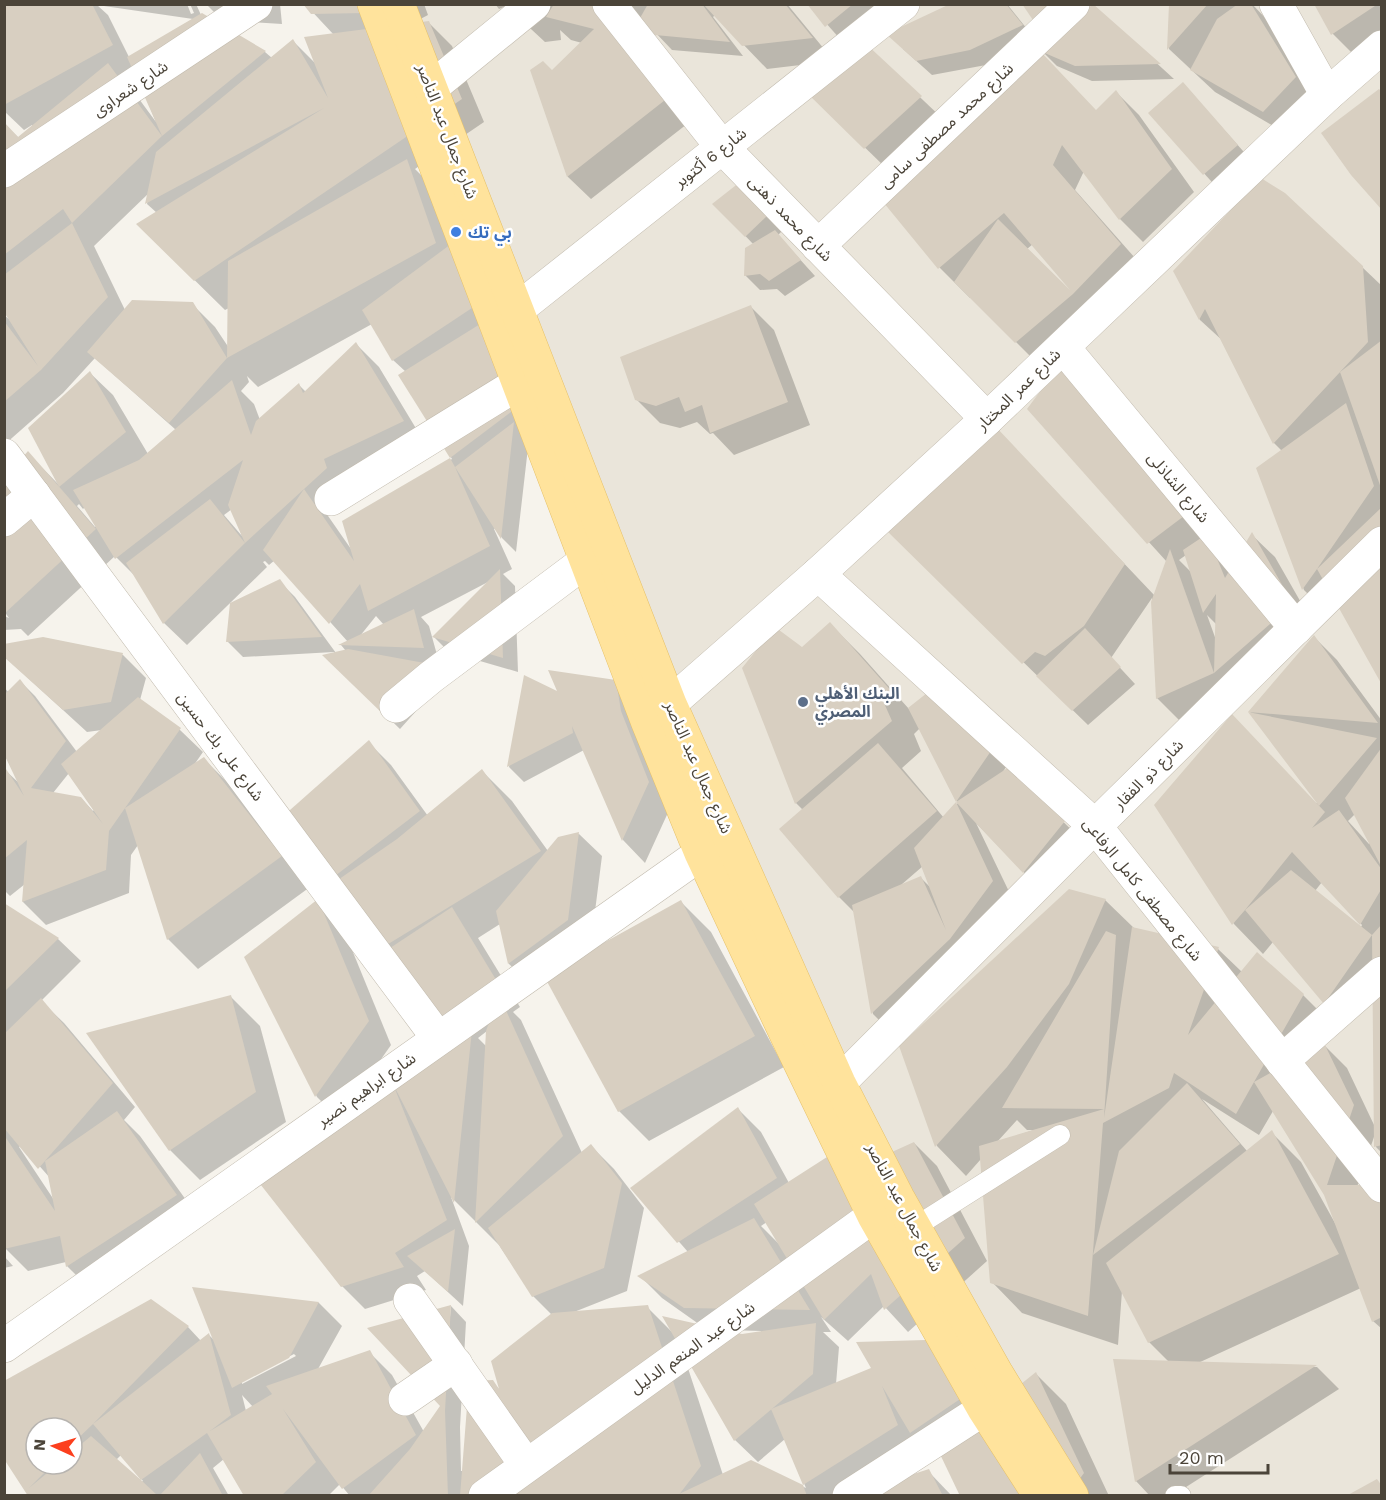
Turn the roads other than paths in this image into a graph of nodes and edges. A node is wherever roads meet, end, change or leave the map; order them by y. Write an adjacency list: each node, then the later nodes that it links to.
1 (256, 4): 13 (street, شارع شعراوى)
2 (374, 4): 17 (main road, شارع جمال عبد الناصر)
3 (398, 4): 10 (main road, شارع جمال عبد الناصر)
4 (534, 4): 10 (street)
5 (609, 4): 12 (street, شارع محمد ذهنى)
6 (903, 4): 12 (street, شارع 6 أكتوبر)
7 (1073, 4): 14 (street, شارع محمد مصطفى سامى)
8 (1276, 4): 11 (street)
9 (1382, 47): 11 (street, شارع عمر المختار)
10 (431, 88): 15 (main road, شارع جمال عبد الناصر)
11 (1327, 95): 16 (street, شارع عمر المختار)
12 (722, 147): 14 (street, شارع محمد ذهنى); 15 (street, شارع 6 أكتوبر)
13 (4, 171)
14 (818, 246): 18 (street, شارع محمد ذهنى)
15 (518, 309): 28 (main road, شارع جمال عبد الناصر)
16 (1063, 347): 18 (street, شارع عمر المختار); 26 (street, شارع الشاذلى)
17 (519, 383): 21 (street); 24 (main road, شارع جمال عبد الناصر)
18 (987, 419): 25 (street, شارع عمر المختار)
19 (4, 455): 20 (street, شارع على بك حسين)
20 (34, 495): 22 (street); 33 (street, شارع على بك حسين)
21 (331, 499)
22 (4, 520)
23 (1382, 543): 26 (street, شارع ذو الفقار)
24 (587, 560): 27 (street); 28 (main road, شارع جمال عبد الناصر)
25 (818, 574): 28 (street, شارع عمر المختار); 29 (street, شارع مصطفى كامل الرفاعى)
26 (1296, 628): 29 (street, شارع ذو الفقار)
27 (396, 706)
28 (659, 713): 30 (main road, شارع جمال عبد الناصر); 31 (main road, شارع جمال عبد الناصر)
29 (1095, 826): 34 (street, شارع مصطفى كامل الرفاعى); 35 (street, شارع ذو الفقار)
30 (729, 833): 31 (street, شارع ابراهيم نصير); 35 (main road, شارع جمال عبد الناصر)
31 (701, 853): 33 (street, شارع ابراهيم نصير); 38 (main road, شارع جمال عبد الناصر)
32 (1382, 973): 34 (street)
33 (438, 1038): 41 (street, شارع ابراهيم نصير)
34 (1282, 1061): 37 (street, شارع مصطفى كامل الرفاعى)
35 (839, 1083): 38 (main road, شارع جمال عبد الناصر)
36 (1060, 1135): 39 (lane)
37 (1382, 1186)
38 (886, 1207): 39 (main road, شارع جمال عبد الناصر); 44 (main road, شارع جمال عبد الناصر); 45 (street, شارع عبد المنعم الدليل)
39 (915, 1227): 49 (main road, شارع جمال عبد الناصر)
40 (410, 1300): 42 (street)
41 (4, 1346)
42 (456, 1364): 43 (street); 45 (street)
43 (405, 1400)
44 (984, 1409): 47 (street); 48 (main road, شارع جمال عبد الناصر)
45 (526, 1465): 46 (street, شارع عبد المنعم الدليل)
46 (484, 1496)
47 (849, 1496)
48 (1040, 1496)
49 (1072, 1496)
50 (1174, 1496): 51 (lane)
51 (1181, 1496)

